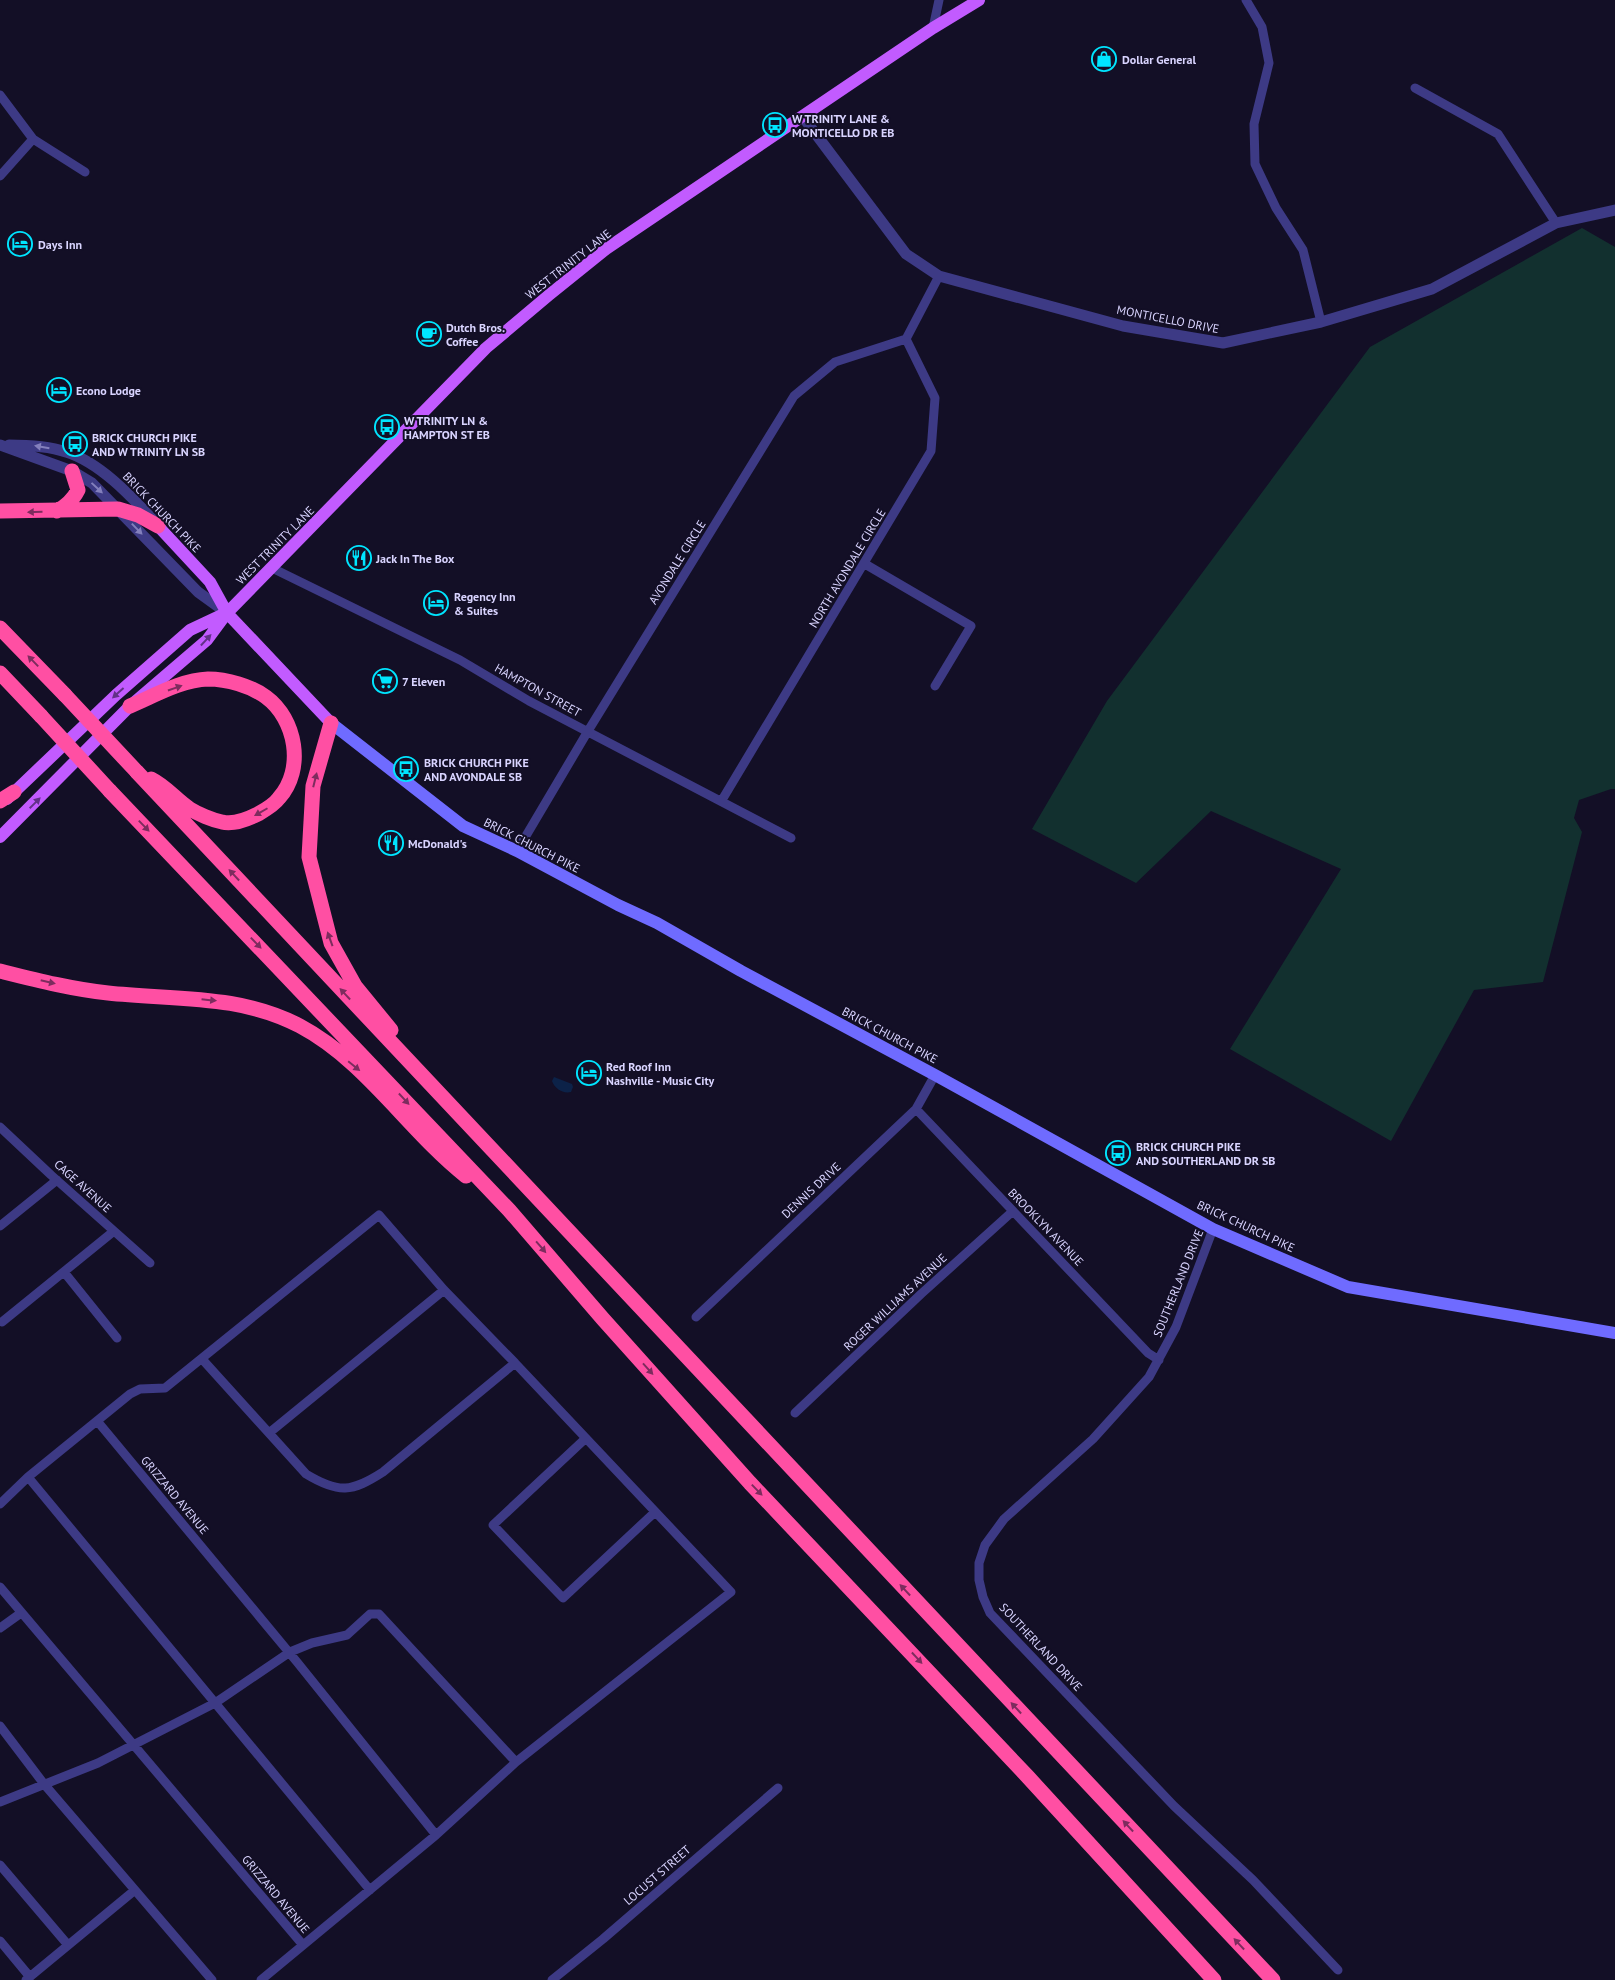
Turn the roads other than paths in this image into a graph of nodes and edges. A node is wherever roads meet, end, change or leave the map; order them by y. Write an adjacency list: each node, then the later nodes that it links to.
1 (939, 0): 4 (street)
2 (979, 0): 4 (main road, WEST TRINITY LANE)
3 (1246, 0): 14 (street)
4 (933, 28): 7 (main road, WEST TRINITY LANE)
5 (1415, 88): 12 (street)
6 (0, 95): 8 (street)
7 (803, 117): 13 (street, MONTICELLO DRIVE); 23 (main road, WEST TRINITY LANE)
8 (33, 139): 9 (street); 10 (street)
9 (86, 172)
10 (0, 176)
11 (1615, 210): 12 (street, MONTICELLO DRIVE)
12 (1556, 223): 14 (street, MONTICELLO DRIVE)
13 (939, 276): 14 (street, MONTICELLO DRIVE); 15 (street)
14 (1321, 322)
15 (906, 339): 22 (street, NORTH AVONDALE CIRCLE); 32 (street, AVONDALE CIRCLE)
16 (0, 444): 17 (street, BRICK CHURCH PIKE); 21 (street, BRICK CHURCH PIKE, one-way to 16)
17 (72, 470): 18 (street, BRICK CHURCH PIKE, one-way to 18); 20 (highway)
18 (118, 509): 20 (highway); 21 (highway); 24 (street, BRICK CHURCH PIKE, one-way to 24)
19 (0, 511): 20 (highway, one-way to 19)
20 (57, 511)
21 (158, 526): 24 (main road, BRICK CHURCH PIKE)
22 (865, 564): 28 (street); 35 (street, NORTH AVONDALE CIRCLE)
23 (272, 568): 24 (main road, WEST TRINITY LANE); 32 (street, HAMPTON STREET)
24 (227, 612): 30 (main road, WEST TRINITY LANE, one-way to 24); 31 (main road, BRICK CHURCH PIKE); 34 (main road, WEST TRINITY LANE, one-way to 34)
25 (0, 628): 33 (highway, one-way to 25, bridge)
26 (0, 674): 29 (highway)
27 (0, 686): 29 (highway)
28 (936, 686)
29 (25, 700): 47 (highway, one-way to 47, bridge)
30 (130, 706): 33 (highway, one-way to 33); 38 (main road, WEST TRINITY LANE, one-way to 30)
31 (331, 723): 40 (main road, BRICK CHURCH PIKE); 45 (highway, one-way to 31)
32 (588, 731): 35 (street, HAMPTON STREET); 40 (street, AVONDALE CIRCLE)
33 (138, 772): 45 (highway, one-way to 33)
34 (14, 792): 36 (highway); 37 (main road, WEST TRINITY LANE)
35 (722, 800): 39 (street, HAMPTON STREET)
36 (0, 801)
37 (0, 806)
38 (0, 837)
39 (791, 838)
40 (517, 850): 42 (main road, BRICK CHURCH PIKE)
41 (0, 971): 47 (highway, one-way to 47)
42 (935, 1074): 43 (street, DENNIS DRIVE); 50 (main road, BRICK CHURCH PIKE)
43 (916, 1109): 48 (street, BROOKLYN AVENUE); 55 (street, DENNIS DRIVE)
44 (0, 1126): 46 (street, CAGE AVENUE)
45 (486, 1144): 93 (highway, one-way to 45)
46 (57, 1180): 49 (street); 51 (street, CAGE AVENUE)
47 (509, 1210): 92 (highway, one-way to 92)
48 (1013, 1211): 60 (street, BROOKLYN AVENUE); 62 (street, ROGER WILLIAMS AVENUE)
49 (0, 1226)
50 (1214, 1228): 57 (main road, BRICK CHURCH PIKE); 60 (street, SOUTHERLAND DRIVE)
51 (114, 1231): 52 (street, CAGE AVENUE); 53 (street)
52 (150, 1263)
53 (64, 1272): 56 (street); 58 (street)
54 (444, 1290): 59 (street); 61 (street); 64 (street)
55 (696, 1317)
56 (2, 1322)
57 (1615, 1333)
58 (117, 1338)
59 (202, 1359): 63 (street); 64 (street)
60 (1159, 1360): 87 (street, SOUTHERLAND DRIVE)
61 (515, 1363): 64 (street); 65 (street)
62 (795, 1413)
63 (98, 1422): 66 (street); 72 (street, GRIZZARD AVENUE)
64 (269, 1432)
65 (586, 1438): 68 (street); 68 (street)
66 (28, 1477): 67 (street); 73 (street)
67 (0, 1504)
68 (655, 1512): 76 (street, GRIZZARD AVENUE)
69 (0, 1587): 70 (street, GRIZZARD AVENUE)
70 (21, 1613): 71 (street); 75 (street, GRIZZARD AVENUE)
71 (0, 1628)
72 (290, 1652): 73 (street); 76 (street); 80 (street, GRIZZARD AVENUE)
73 (216, 1704): 75 (street); 83 (street)
74 (0, 1726): 77 (street)
75 (133, 1745): 77 (street); 86 (street, GRIZZARD AVENUE)
76 (516, 1762): 80 (street, GRIZZARD AVENUE)
77 (44, 1784): 79 (street); 82 (street)
78 (778, 1788): 91 (street, LOCUST STREET)
79 (0, 1802)
80 (436, 1835): 83 (street, GRIZZARD AVENUE)
81 (0, 1865): 85 (street)
82 (135, 1890): 85 (street); 89 (street)
83 (370, 1890): 86 (street, GRIZZARD AVENUE)
84 (0, 1941): 88 (street)
85 (68, 1945): 88 (street)
86 (303, 1945): 90 (street, GRIZZARD AVENUE)
87 (1338, 1970)
88 (28, 1979)
89 (212, 1980)
90 (261, 1980)
91 (552, 1980)
92 (1214, 1980)
93 (1273, 1980)

